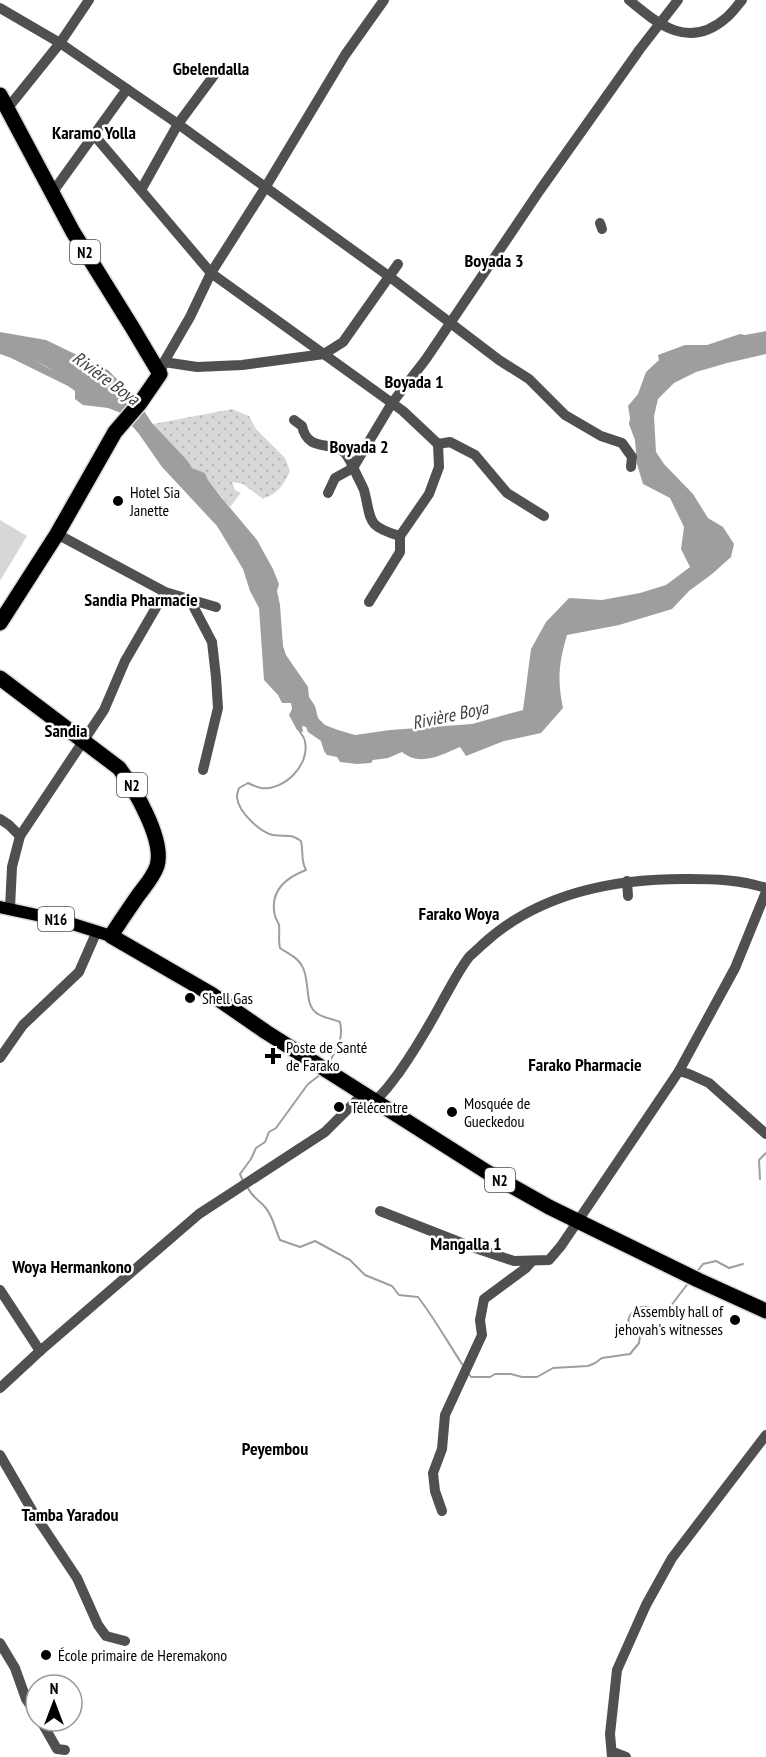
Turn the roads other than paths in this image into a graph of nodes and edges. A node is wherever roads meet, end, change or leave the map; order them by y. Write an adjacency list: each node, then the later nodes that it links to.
1 (89, 0): 8 (street)
2 (384, 0): 15 (street)
3 (629, 0): 7 (street)
4 (678, 0): 7 (street)
5 (742, 0): 7 (street)
6 (0, 8): 8 (street)
7 (661, 24): 21 (street)
8 (60, 43): 10 (street); 12 (street)
9 (215, 74): 13 (street)
10 (127, 89): 13 (street); 14 (street)
11 (0, 95): 12 (highway, N2)
12 (8, 109): 17 (highway, N2)
13 (178, 124): 15 (street); 16 (street)
14 (94, 135): 16 (street); 17 (street)
15 (265, 188): 19 (street); 20 (street)
16 (141, 190): 19 (street)
17 (52, 193): 23 (highway, N2)
18 (398, 264): 20 (street)
19 (211, 273): 22 (street); 23 (street)
20 (390, 277): 21 (street); 22 (street)
21 (450, 322): 24 (street); 27 (street)
22 (324, 354): 23 (street); 24 (street)
23 (162, 368): 31 (highway)
24 (392, 403): 26 (street); 28 (street)
25 (294, 420): 28 (street)
26 (438, 444): 30 (street); 32 (street)
27 (631, 467)
28 (353, 468): 29 (street); 32 (street)
29 (328, 493)
30 (544, 516)
31 (57, 534): 33 (street); 37 (highway)
32 (400, 536): 35 (street)
33 (165, 592): 34 (street); 39 (street)
34 (190, 600): 36 (street); 40 (street)
35 (369, 602)
36 (216, 607)
37 (0, 623)
38 (0, 678): 39 (highway, N2)
39 (83, 740): 42 (street); 47 (highway, N2)
40 (203, 770)
41 (0, 819): 42 (street)
42 (20, 836): 46 (street)
43 (627, 881): 44 (street); 45 (street); 50 (street)
44 (766, 890): 49 (street)
45 (628, 896)
46 (5, 907): 47 (main road, N16)
47 (104, 934): 48 (street); 50 (highway, N2)
48 (0, 1058)
49 (679, 1071): 51 (street); 53 (street)
50 (368, 1098): 53 (highway, N2); 57 (street)
51 (766, 1134)
52 (380, 1211): 54 (street)
53 (577, 1220): 54 (street); 56 (highway, N2)
54 (532, 1261): 61 (street)
55 (0, 1290): 57 (street)
56 (766, 1311)
57 (40, 1351): 58 (street)
58 (0, 1388)
59 (766, 1435): 67 (street)
60 (0, 1455): 62 (street)
61 (442, 1511)
62 (125, 1641)
63 (0, 1643): 64 (street)
64 (24, 1693)
65 (48, 1733): 66 (street)
66 (64, 1750)
67 (612, 1754): 68 (street)
68 (626, 1757)

